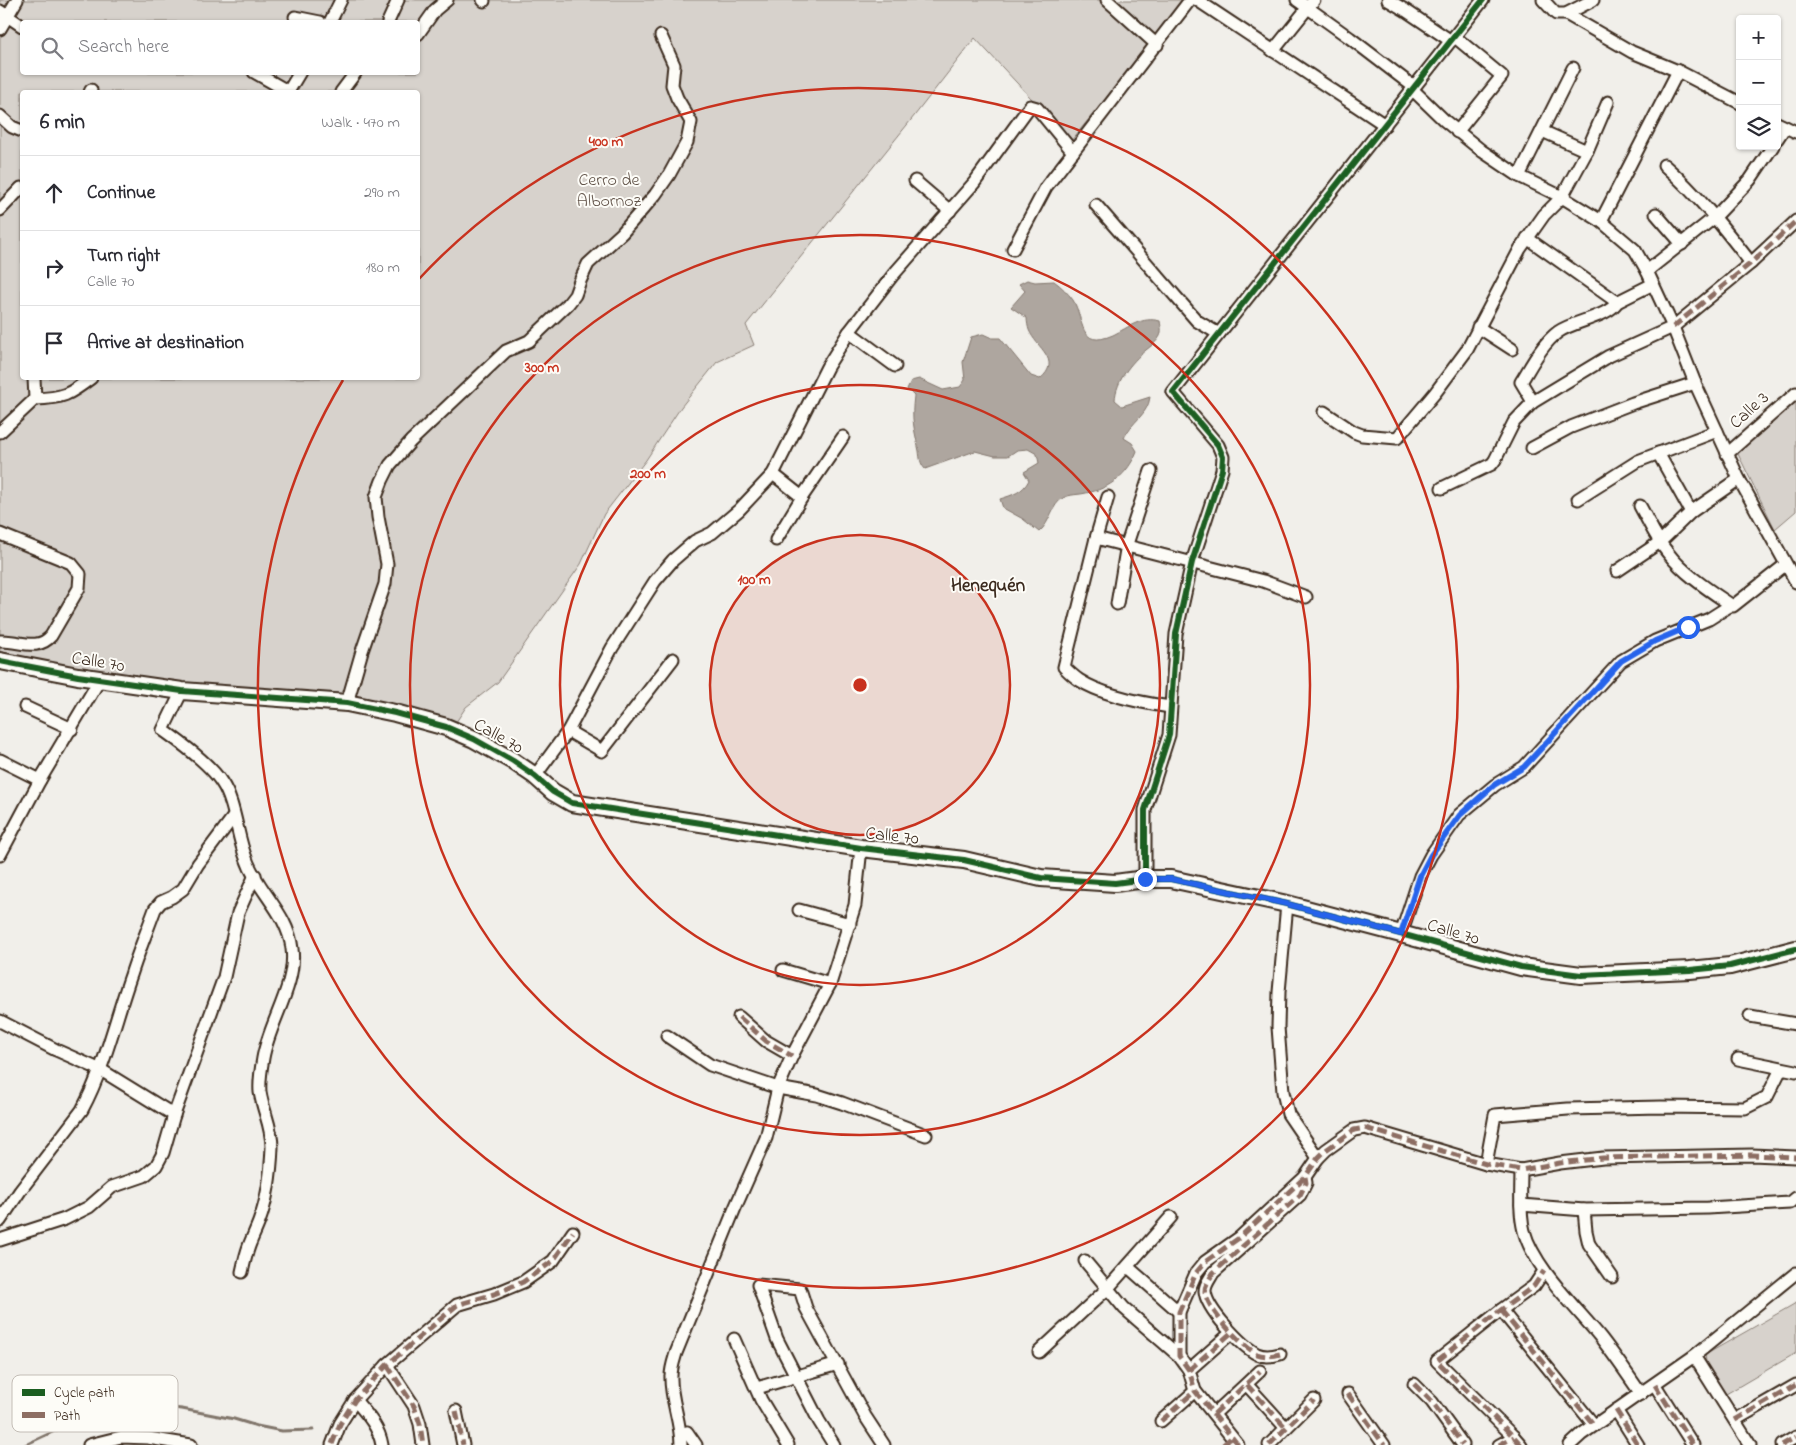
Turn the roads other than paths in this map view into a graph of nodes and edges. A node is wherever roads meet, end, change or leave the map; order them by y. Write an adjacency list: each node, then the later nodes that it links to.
1 (17, 0): 14 (street)
2 (341, 0): 18 (street)
3 (398, 0): 19 (street)
4 (447, 0): 22 (street)
5 (1106, 0): 25 (street)
6 (1190, 0): 25 (street)
7 (1196, 0): 26 (street)
8 (1296, 0): 13 (street)
9 (1388, 0): 24 (street)
10 (1483, 0): 24 (street)
11 (1543, 0): 15 (street)
12 (1593, 0): 15 (street)
13 (1311, 4): 26 (street); 32 (street)
14 (4, 13): 20 (street); 21 (street)
15 (1566, 14): 28 (street)
16 (295, 18): 17 (street)
17 (308, 20)
18 (331, 20)
19 (389, 20)
20 (20, 25)
21 (0, 30)
22 (420, 31)
23 (661, 36): 112 (street)
24 (1453, 39): 32 (street); 43 (street)
25 (1156, 45): 47 (street)
26 (1273, 51): 40 (street)
27 (1574, 68): 42 (street)
28 (1678, 71): 36 (street); 58 (street)
29 (259, 75): 33 (street)
30 (298, 75): 34 (street)
31 (354, 75): 35 (street)
32 (1414, 89): 40 (street); 43 (street)
33 (286, 90)
34 (290, 90)
35 (342, 90)
36 (1736, 101)
37 (1608, 102): 46 (street)
38 (0, 116): 41 (street)
39 (1781, 125): 44 (street)
40 (1385, 126): 70 (street)
41 (20, 130)
42 (1542, 131): 46 (street); 49 (street)
43 (1458, 132): 49 (street)
44 (1796, 132)
45 (1770, 150): 57 (street)
46 (1587, 151): 52 (street)
47 (1073, 152): 55 (street); 62 (street)
48 (1664, 164): 57 (street)
49 (1519, 176): 52 (street)
50 (915, 181): 55 (street)
51 (20, 189): 54 (street)
52 (1562, 197): 58 (street); 60 (street)
53 (1096, 205): 70 (street)
54 (0, 210)
55 (950, 211): 69 (street)
56 (1656, 214): 61 (street)
57 (1715, 217): 61 (street); 63 (street)
58 (1601, 220): 64 (street)
59 (1796, 222): 63 (street)
60 (1527, 238): 66 (street); 68 (street)
61 (1682, 244): 64 (street)
62 (1013, 249)
63 (1752, 263): 67 (street)
64 (1647, 271): 65 (street)
65 (1653, 284): 66 (street); 67 (street)
66 (1617, 302): 78 (street)
67 (1673, 327): 75 (street); 78 (street)
68 (1478, 328): 71 (street); 79 (street)
69 (849, 332): 72 (street); 87 (street)
70 (1219, 334): 100 (street)
71 (1512, 349)
72 (895, 366)
73 (34, 380): 77 (street)
74 (88, 380): 77 (street)
75 (1695, 382): 80 (street); 83 (street)
76 (1796, 393): 85 (street, Calle 3)
77 (35, 399): 81 (street)
78 (1534, 402): 89 (street)
79 (1324, 412)
80 (1717, 431): 84 (street); 85 (street)
81 (0, 432)
82 (843, 437): 90 (street)
83 (1532, 448)
84 (1658, 453): 92 (street); 94 (street)
85 (1728, 454): 88 (street)
86 (1151, 471): 99 (street)
87 (773, 474): 90 (street); 116 (street)
88 (1739, 479): 94 (street); 101 (street)
89 (1442, 488)
90 (802, 497): 97 (street)
91 (1108, 497): 96 (street)
92 (1578, 499)
93 (1640, 506): 98 (street)
94 (1691, 512): 98 (street)
95 (0, 534): 107 (street)
96 (1096, 538): 99 (street); 114 (street)
97 (776, 540)
98 (1660, 542): 102 (street); 106 (street)
99 (1127, 544): 100 (street); 105 (street)
100 (1192, 562): 104 (street); 114 (street)
101 (1785, 565): 103 (street); 106 (street)
102 (1617, 571)
103 (1796, 582)
104 (1306, 597)
105 (1116, 604)
106 (1731, 605): 128 (street)
107 (0, 641)
108 (673, 659): 116 (street)
109 (0, 661): 110 (street, Calle 70)
110 (100, 679): 111 (street, Calle 70); 115 (street)
111 (182, 691): 112 (street, Calle 70); 120 (street)
112 (347, 703): 118 (street, Calle 70)
113 (25, 707): 115 (street)
114 (1170, 707): 124 (street)
115 (72, 729): 119 (street)
116 (568, 730): 118 (street)
117 (0, 760): 119 (street)
118 (535, 776): 121 (street, Calle 70)
119 (40, 780): 122 (street)
120 (234, 816): 123 (street); 140 (street)
121 (861, 848): 124 (street, Calle 70); 127 (street)
122 (0, 855)
123 (255, 875): 143 (street); 160 (street)
124 (1145, 879): 125 (street, Calle 70)
125 (1287, 904): 128 (street, Calle 70); 146 (street)
126 (799, 910): 127 (street)
127 (850, 924): 131 (street)
128 (1401, 934): 129 (street, Calle 70)
129 (1796, 949)
130 (783, 970): 131 (street)
131 (830, 984): 137 (street)
132 (1750, 1016): 135 (street)
133 (740, 1017): 137 (street)
134 (0, 1021): 140 (street)
135 (1796, 1024)
136 (667, 1036): 142 (street)
137 (792, 1056): 142 (street)
138 (1738, 1059): 139 (street)
139 (1781, 1069): 141 (street); 147 (street)
140 (101, 1070): 143 (street); 154 (street)
141 (1796, 1072)
142 (778, 1088): 144 (street); 195 (street)
143 (174, 1114): 156 (street)
144 (926, 1135)
145 (1796, 1157): 148 (street)
146 (1318, 1158): 147 (street); 149 (street)
147 (1486, 1164): 148 (street)
148 (1522, 1170): 151 (street)
149 (1305, 1177): 165 (street); 166 (street)
150 (1796, 1198): 152 (street)
151 (1521, 1204): 152 (street); 159 (street)
152 (1584, 1210): 162 (street)
153 (1171, 1216): 158 (street)
154 (0, 1221)
155 (573, 1232): 173 (street)
156 (0, 1240)
157 (1085, 1261): 163 (street)
158 (1128, 1267): 163 (street); 165 (street)
159 (1544, 1271): 164 (street); 184 (street)
160 (242, 1272)
161 (1796, 1273): 171 (street)
162 (1612, 1277)
163 (1108, 1288): 168 (street); 170 (street)
164 (1500, 1310): 192 (street); 196 (street)
165 (1179, 1312): 170 (street)
166 (1231, 1333): 169 (street); 174 (street)
167 (734, 1339): 181 (street)
168 (1039, 1352)
169 (1280, 1354)
170 (1179, 1356): 174 (street)
171 (1694, 1356): 179 (street); 191 (street)
172 (838, 1364): 176 (street); 176 (street); 198 (street)
173 (387, 1365): 185 (street); 203 (street)
174 (1189, 1370): 182 (street)
175 (1260, 1371): 178 (street)
176 (797, 1377): 181 (street); 207 (street)
177 (1414, 1384): 210 (street)
178 (1246, 1385): 189 (street); 193 (street)
179 (1654, 1385): 184 (street); 214 (street)
180 (1796, 1385): 191 (street)
181 (757, 1388): 206 (street)
182 (1195, 1391): 189 (street); 190 (street)
183 (1348, 1394): 209 (street)
184 (1641, 1394): 187 (street)
185 (355, 1400): 201 (street); 202 (street)
186 (1314, 1400): 193 (street)
187 (1616, 1410): 192 (street); 213 (street)
188 (456, 1411): 204 (street)
189 (1214, 1414): 197 (street)
190 (1161, 1420)
191 (1735, 1420): 215 (street)
192 (1594, 1425): 212 (street)
193 (1286, 1428): 208 (street)
194 (1796, 1437): 216 (street)
195 (681, 1440): 205 (street)
196 (1518, 1441): 211 (street)
197 (1231, 1442)
198 (880, 1444)
199 (89, 1445): 200 (street)
200 (191, 1445)
201 (332, 1445)
202 (382, 1445)
203 (423, 1445)
204 (463, 1445)
205 (696, 1445)
206 (788, 1445)
207 (834, 1445)
208 (1269, 1445)
209 (1384, 1445)
210 (1462, 1445)
211 (1500, 1445)
212 (1570, 1445)
213 (1638, 1445)
214 (1693, 1445)
215 (1750, 1445)
216 (1782, 1445)

